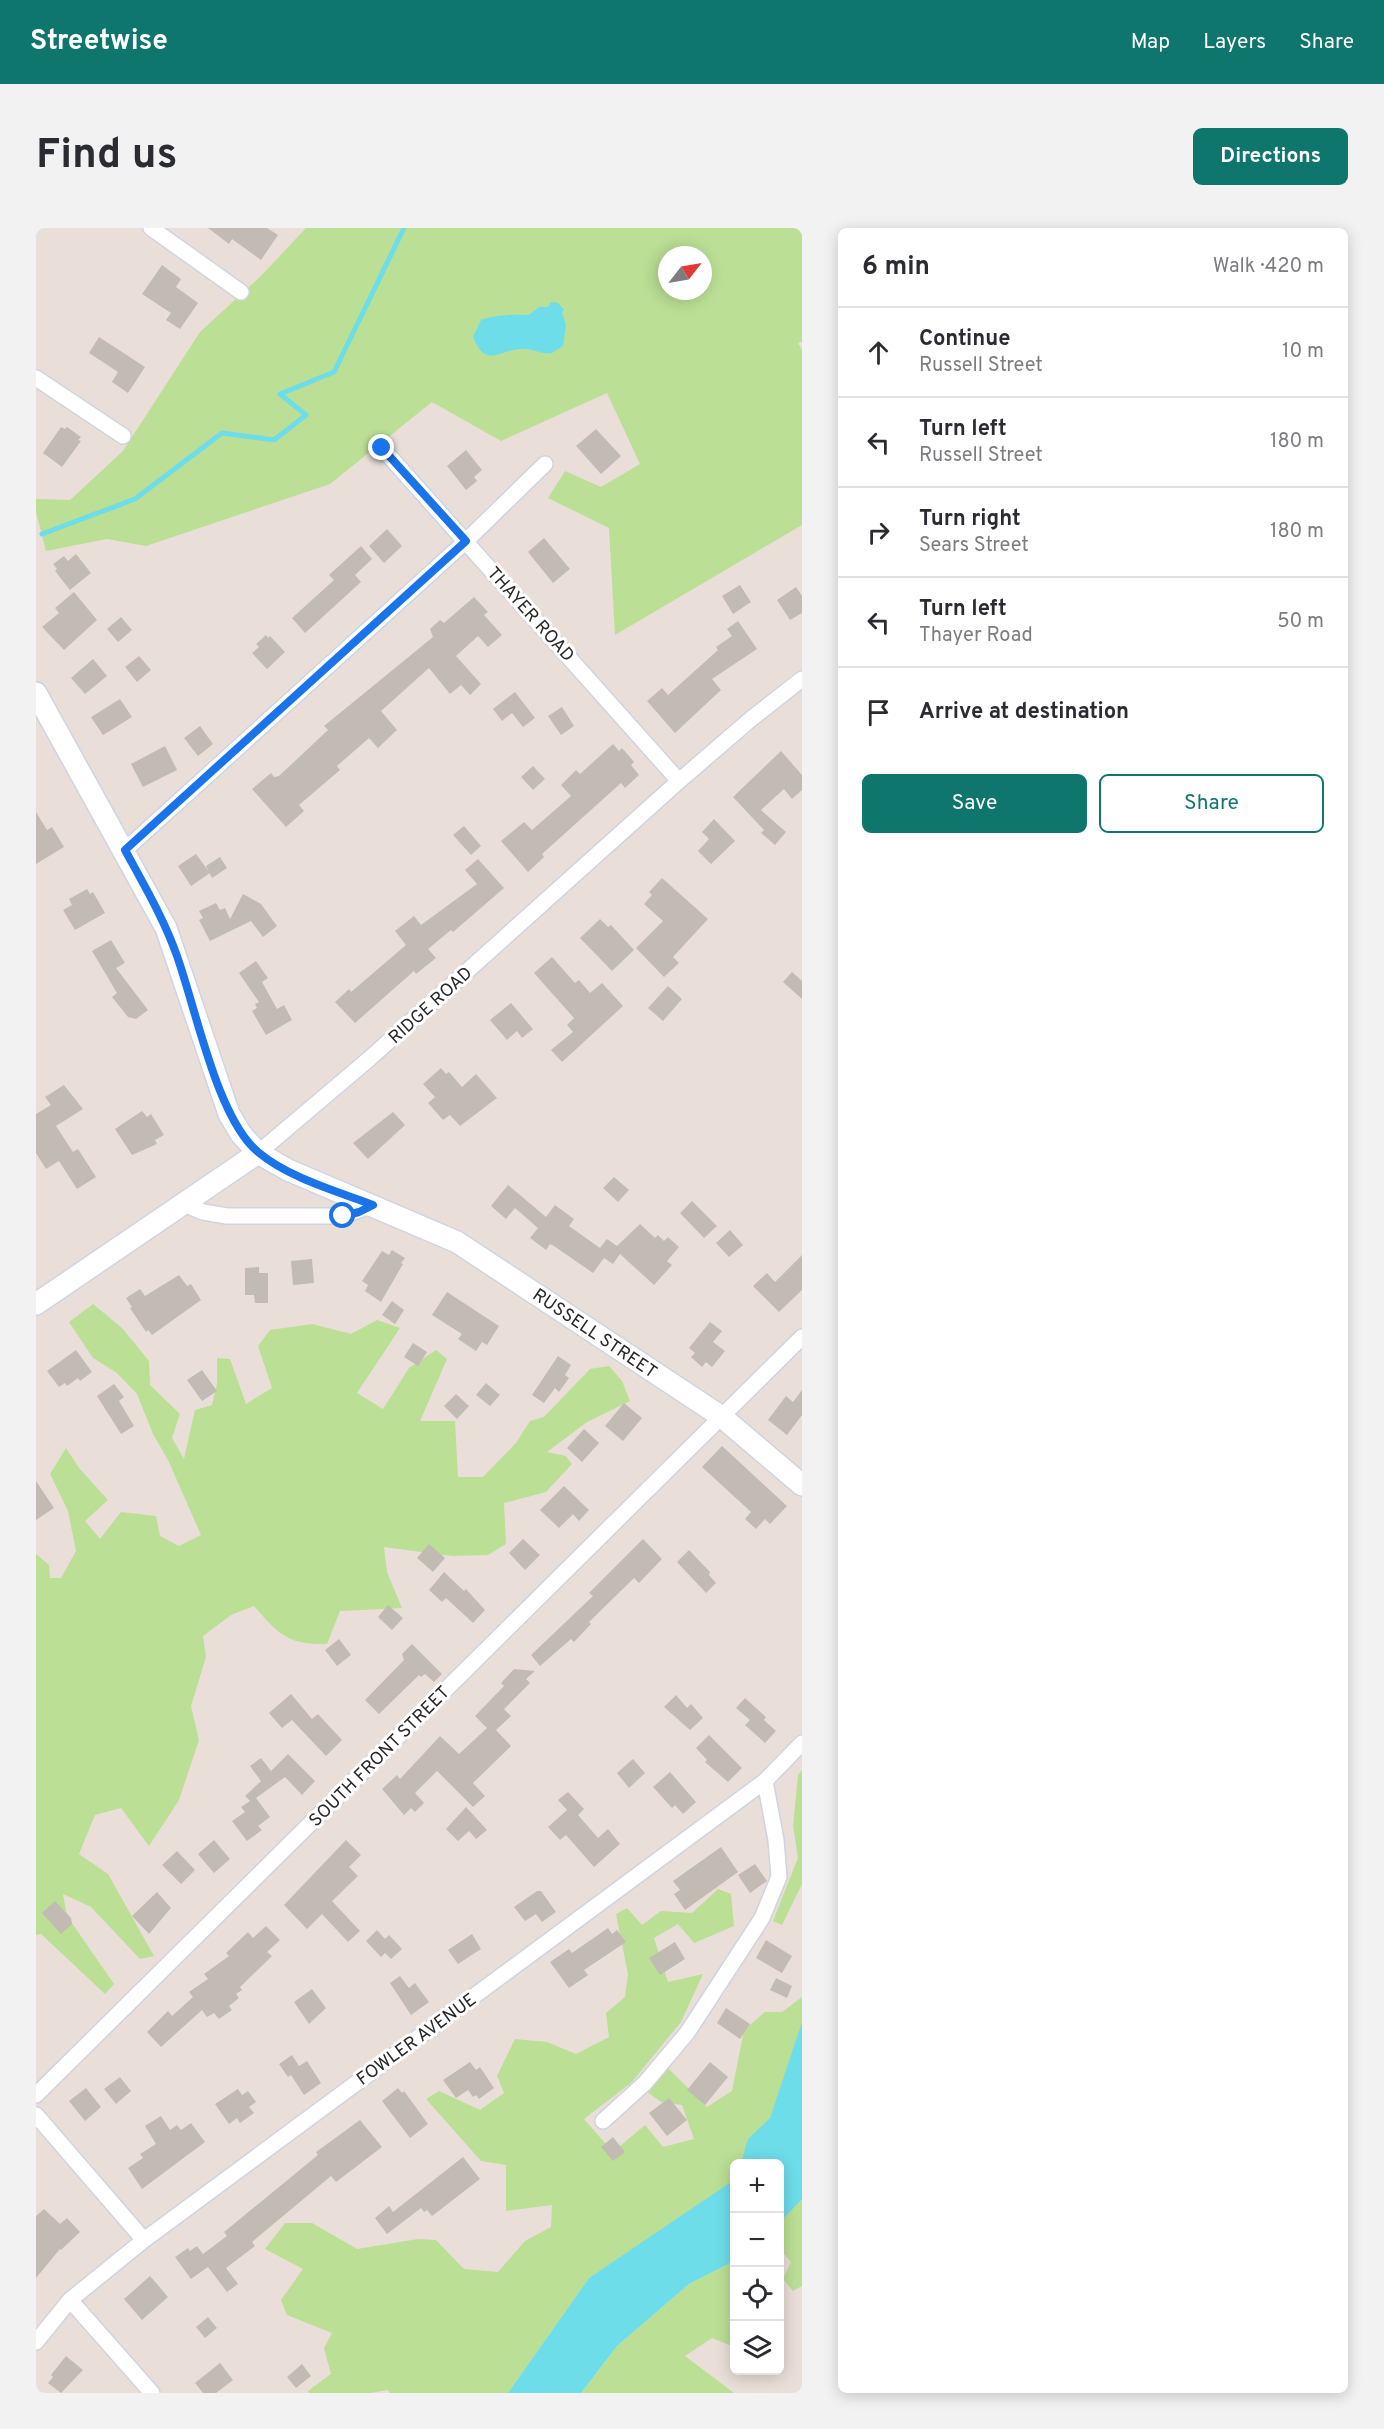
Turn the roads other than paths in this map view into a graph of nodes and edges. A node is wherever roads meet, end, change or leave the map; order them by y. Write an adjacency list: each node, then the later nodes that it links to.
1 (151, 228): 2 (street)
2 (241, 292)
3 (36, 378): 4 (street)
4 (123, 436)
5 (382, 448): 7 (street, THAYER ROAD)
6 (545, 464): 7 (street)
7 (466, 541): 10 (street, THAYER ROAD); 11 (street)
8 (802, 680): 10 (street, RIDGE ROAD)
9 (36, 693): 11 (main road, RUSSELL STREET)
10 (679, 781): 12 (street, RIDGE ROAD)
11 (125, 850): 12 (main road, RUSSELL STREET)
12 (258, 1153): 13 (main road, RIDGE ROAD); 14 (main road, RUSSELL STREET)
13 (184, 1204): 14 (street); 15 (main road, RIDGE ROAD)
14 (373, 1205): 17 (main road, RUSSELL STREET)
15 (36, 1304)
16 (802, 1336): 17 (street, SOUTH FRONT STREET)
17 (722, 1417): 18 (main road, RUSSELL STREET); 21 (street, SOUTH FRONT STREET)
18 (802, 1485)
19 (802, 1743): 20 (street, FOWLER AVENUE)
20 (765, 1780): 23 (street); 24 (street, FOWLER AVENUE)
21 (36, 2095)
22 (36, 2115): 24 (street)
23 (603, 2121)
24 (144, 2240): 25 (street, FOWLER AVENUE)
25 (70, 2300): 26 (street, FOWLER AVENUE); 27 (street)
26 (36, 2342)
27 (152, 2393)

